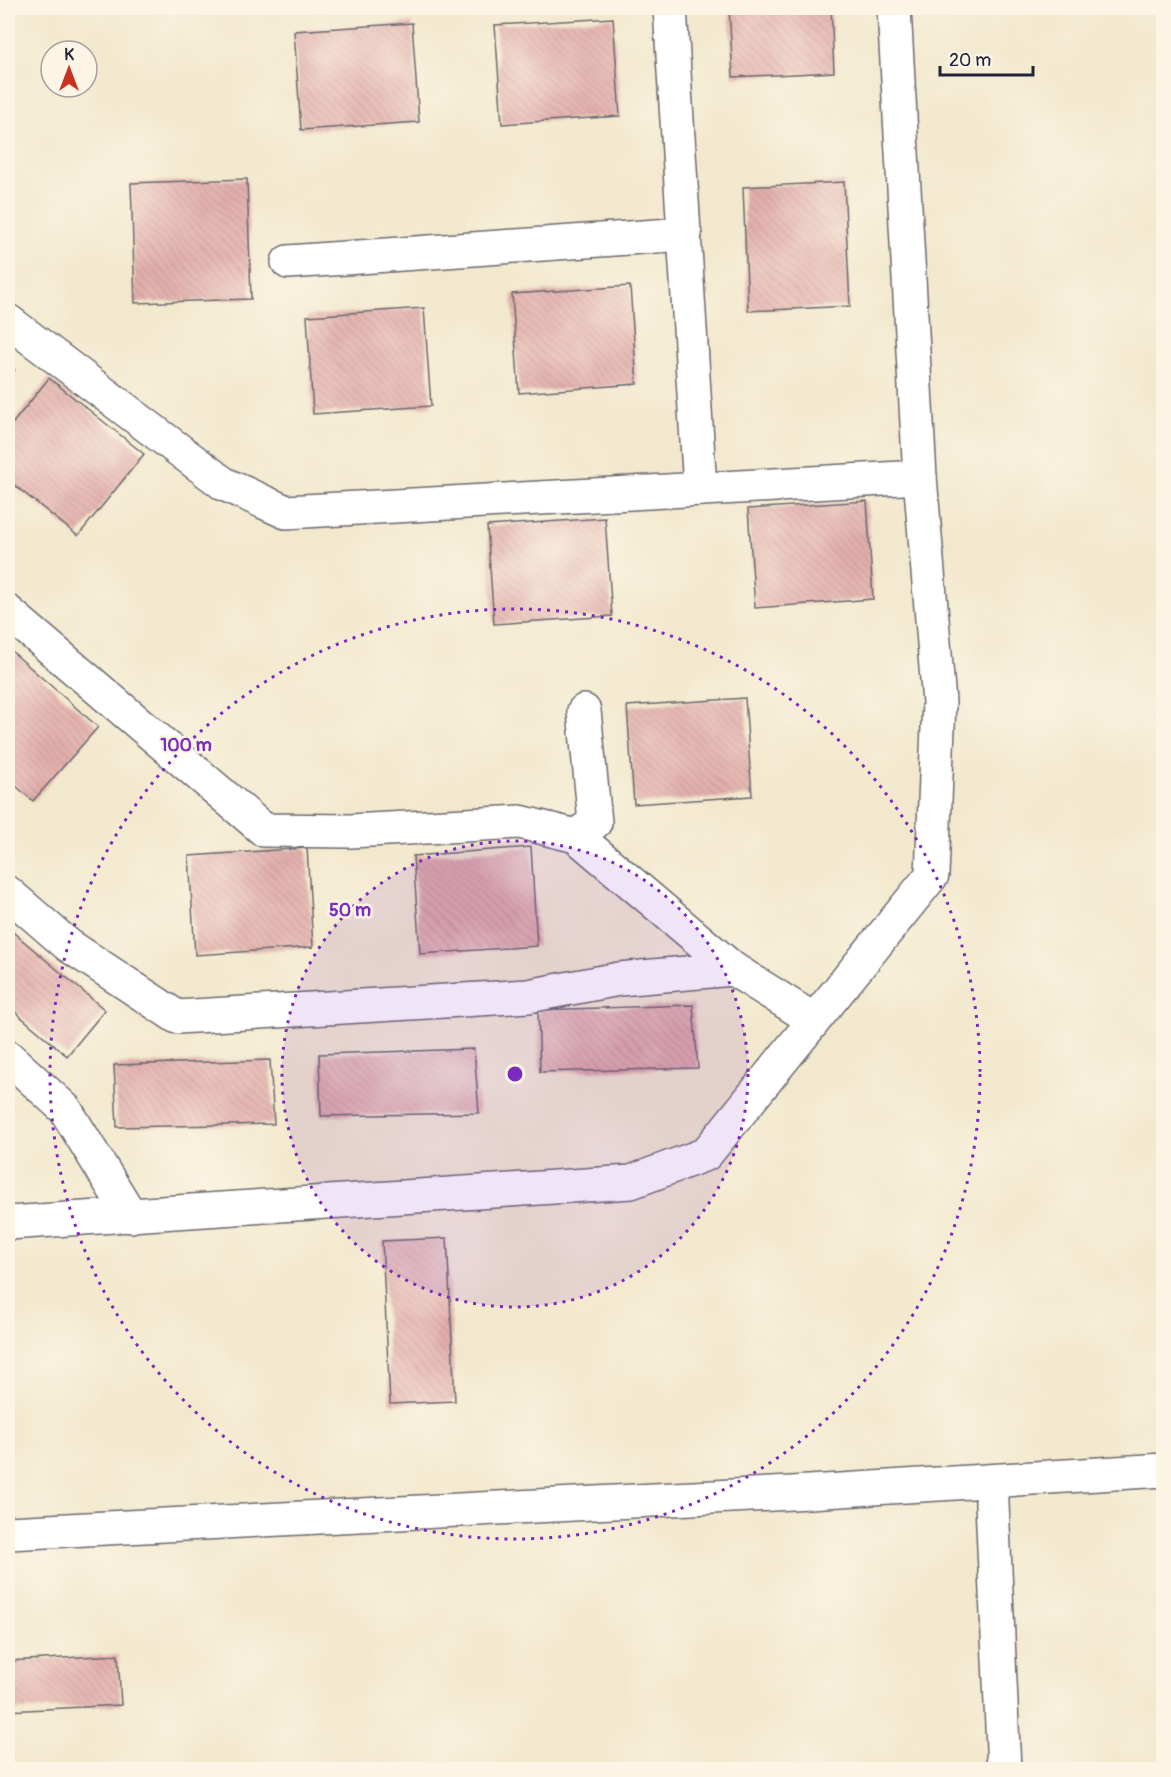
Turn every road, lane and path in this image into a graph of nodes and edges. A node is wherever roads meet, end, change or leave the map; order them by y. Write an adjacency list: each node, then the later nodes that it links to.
1 (670, 8): 3 (street)
2 (894, 8): 6 (street)
3 (685, 234): 4 (street); 7 (street)
4 (288, 262)
5 (8, 321): 7 (street)
6 (921, 477): 7 (street); 13 (street)
7 (700, 489)
8 (8, 612): 10 (street)
9 (584, 711): 10 (street)
10 (576, 837): 12 (street)
11 (8, 893): 12 (street)
12 (733, 969): 13 (street)
13 (814, 1020): 15 (street)
14 (8, 1057): 15 (street)
15 (131, 1216): 16 (street)
16 (8, 1223)
17 (1164, 1470): 18 (street)
18 (991, 1481): 19 (street); 20 (street)
19 (8, 1533)
20 (1004, 1770)

